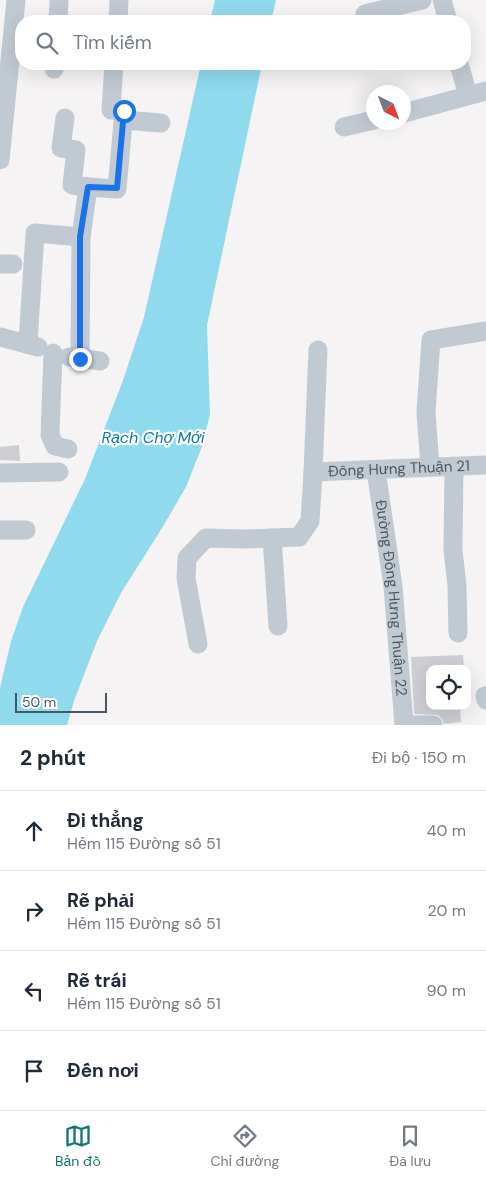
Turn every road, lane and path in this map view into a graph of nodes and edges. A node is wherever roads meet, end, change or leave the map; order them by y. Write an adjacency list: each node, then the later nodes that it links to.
1 (16, 0): 14 (street)
2 (59, 0): 7 (street)
3 (119, 0): 8 (street)
4 (422, 0): 6 (street)
5 (442, 0): 9 (street)
6 (365, 14)
7 (58, 15)
8 (118, 15)
9 (446, 15)
10 (114, 70): 17 (street)
11 (461, 70): 13 (street)
12 (486, 90): 13 (street)
13 (468, 96): 15 (street)
14 (2, 107): 21 (street)
15 (411, 111)
16 (65, 118): 22 (street)
17 (124, 120): 19 (street); 22 (street)
18 (366, 122): 20 (street)
19 (161, 123)
20 (344, 128)
21 (0, 160)
22 (88, 187): 23 (street)
23 (80, 237): 26 (street); 29 (street)
24 (486, 331): 34 (street)
25 (0, 337): 26 (street)
26 (28, 343): 28 (street)
27 (318, 350): 37 (street, Đông Hưng Thuận 21)
28 (53, 353): 29 (street); 31 (street)
29 (80, 359): 30 (street)
30 (100, 361)
31 (68, 449)
32 (486, 465): 33 (street, Đông Hưng Thuận 21)
33 (454, 466): 34 (street, Đông Hưng Thuận 21); 43 (street)
34 (430, 467): 35 (street, Đông Hưng Thuận 21)
35 (376, 470): 37 (street, Đông Hưng Thuận 21); 45 (street, Đường Đông Hưng Thuận 22)
36 (59, 472): 38 (street)
37 (313, 472): 41 (street)
38 (0, 473)
39 (0, 530): 40 (street)
40 (26, 530)
41 (272, 538): 42 (street); 44 (street)
42 (278, 626)
43 (458, 633)
44 (198, 644)
45 (404, 725): 46 (street)
46 (433, 725)

